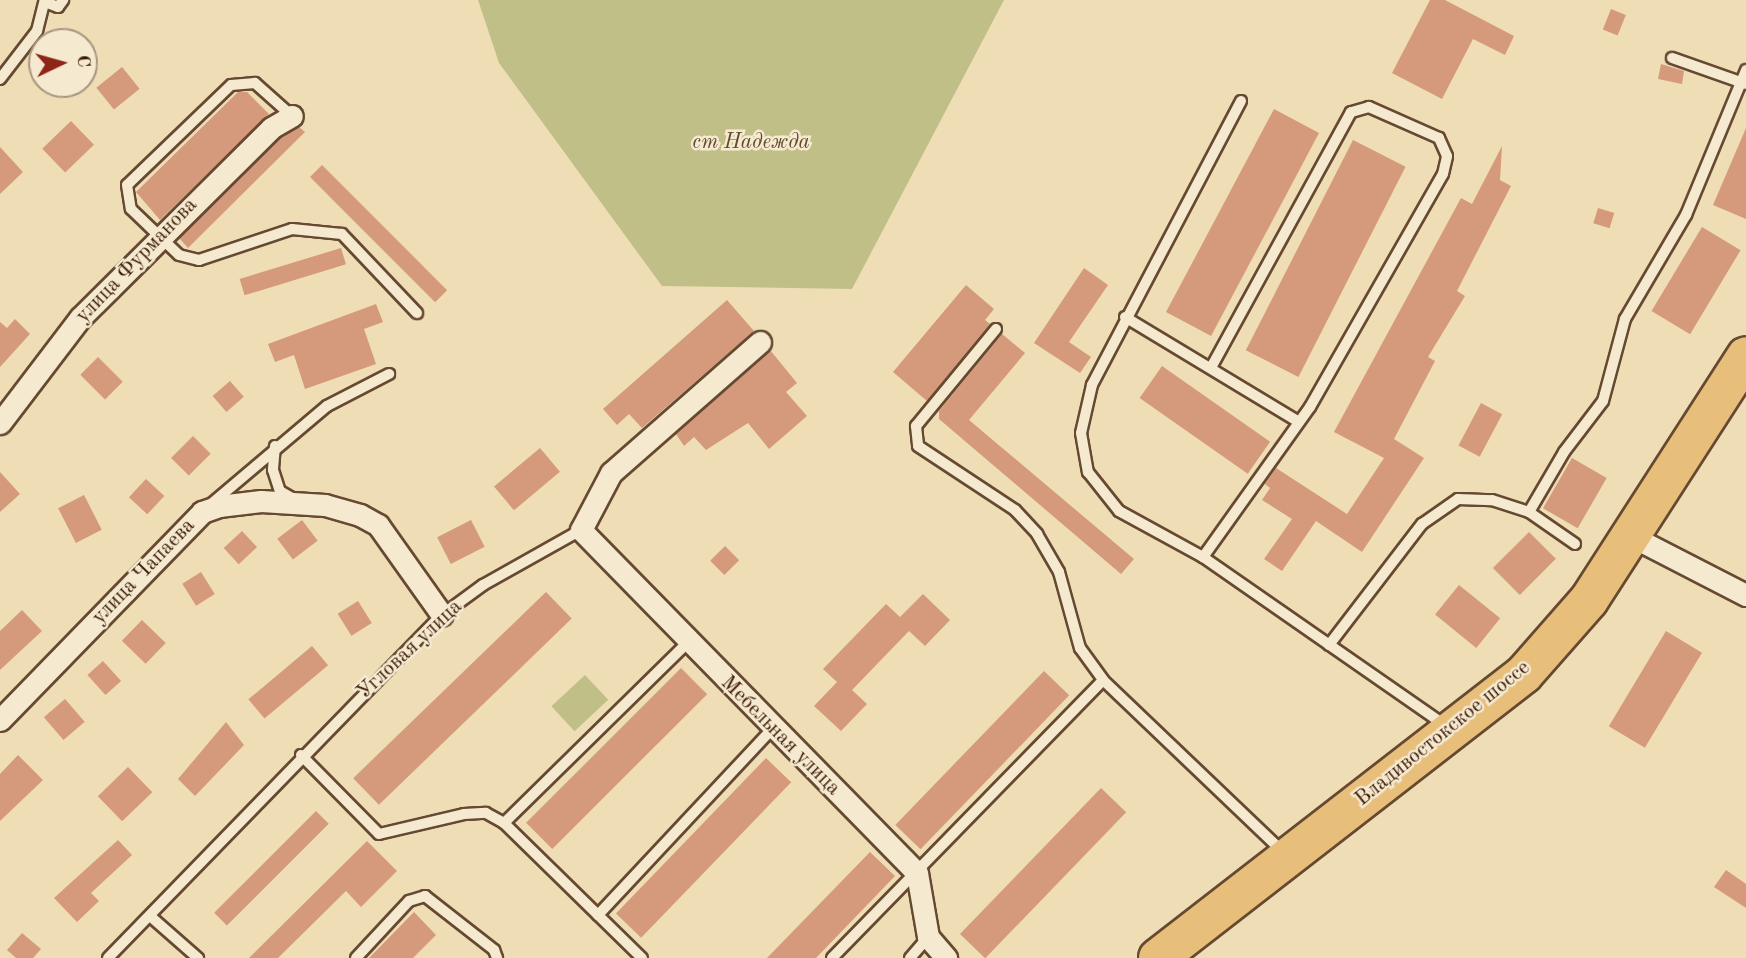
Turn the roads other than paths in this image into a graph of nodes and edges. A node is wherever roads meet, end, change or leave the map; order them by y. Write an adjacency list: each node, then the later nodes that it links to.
1 (63, 0): 2 (lane)
2 (45, 1): 5 (lane)
3 (1672, 58): 6 (lane)
4 (1746, 70): 6 (lane)
5 (0, 79)
6 (1744, 84): 22 (lane)
7 (1241, 101): 11 (lane)
8 (292, 116): 9 (street, улица Фурманова); 9 (lane)
9 (158, 237): 10 (lane); 18 (street, улица Фурманова)
10 (417, 313)
11 (1125, 317): 15 (lane); 26 (lane)
12 (996, 329): 31 (lane)
13 (760, 342): 23 (street)
14 (1746, 356): 24 (highway, Владивостокское шоссе)
15 (1211, 368): 17 (lane); 17 (lane)
16 (389, 374): 19 (lane)
17 (1299, 422): 26 (lane)
18 (0, 423)
19 (275, 446): 20 (lane); 21 (lane)
20 (302, 504): 21 (street, улица Чапаева); 28 (street, улица Чапаева)
21 (202, 512): 32 (street, улица Чапаева)
22 (1529, 512): 25 (lane); 30 (lane)
23 (581, 530): 28 (lane, Угловая улица); 29 (street, Мебельная улица)
24 (1633, 537): 27 (street); 34 (highway, Владивостокское шоссе)
25 (1574, 544)
26 (1203, 557): 30 (lane)
27 (1746, 595)
28 (442, 615): 35 (lane, Угловая улица)
29 (687, 643): 33 (street, Мебельная улица); 36 (lane)
30 (1329, 645): 34 (lane)
31 (1103, 680): 37 (lane); 38 (lane)
32 (0, 720)
33 (772, 729): 38 (street, Мебельная улица); 39 (lane)
34 (1450, 729): 37 (highway, Владивостокское шоссе)
35 (301, 755): 36 (lane); 40 (lane, Угловая улица)
36 (504, 823): 39 (lane)
37 (1288, 858): 50 (highway, Владивостокское шоссе)
38 (917, 873): 41 (street); 47 (lane)
39 (598, 915): 46 (lane)
40 (150, 916): 42 (lane, Угловая улица); 43 (lane)
41 (928, 937): 48 (lane); 49 (street)
42 (108, 958)
43 (198, 958)
44 (356, 958): 45 (lane)
45 (497, 958)
46 (642, 958)
47 (832, 958)
48 (910, 958)
49 (946, 958)
50 (1158, 958)

